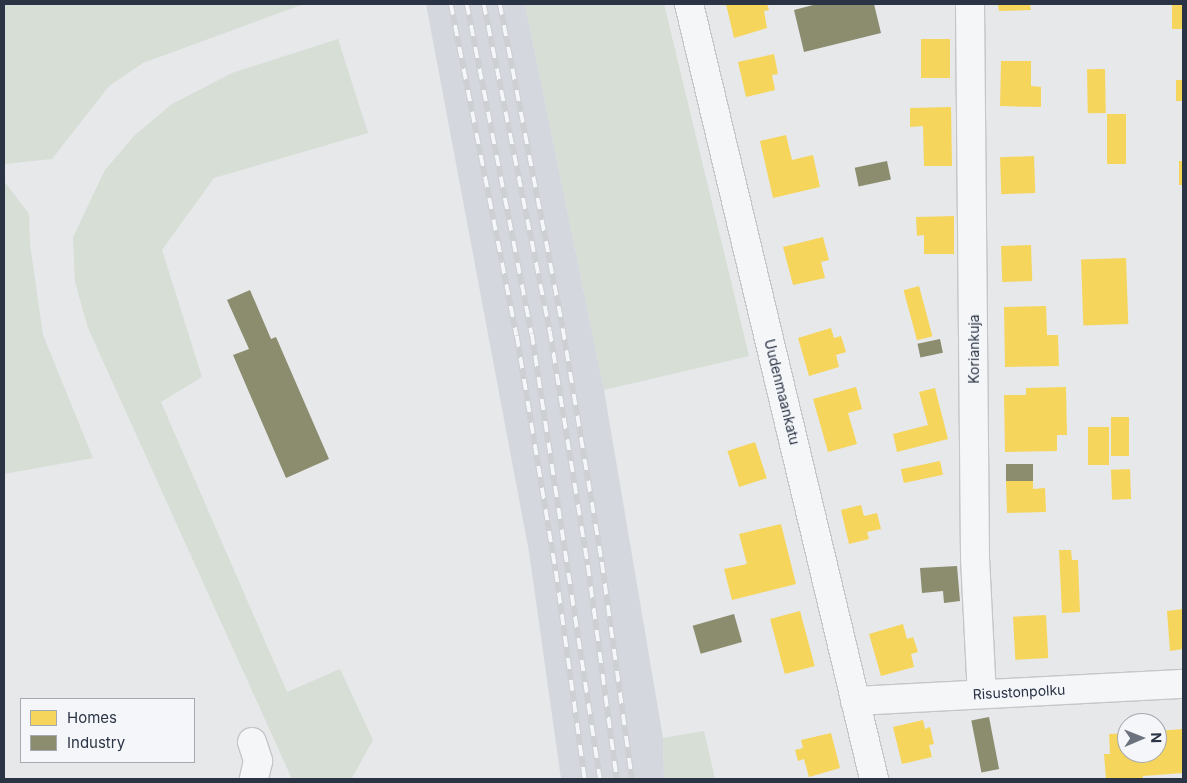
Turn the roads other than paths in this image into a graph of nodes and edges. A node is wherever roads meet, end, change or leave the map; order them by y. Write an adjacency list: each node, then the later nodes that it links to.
1 (689, 4): 5 (street, Uudenmaankatu)
2 (970, 4): 4 (street, Koriankuja)
3 (1183, 684): 4 (street, Risustonpolku)
4 (982, 694): 5 (street, Risustonpolku)
5 (855, 701): 8 (street, Uudenmaankatu)
6 (252, 742): 7 (street)
7 (254, 779)
8 (874, 779)

